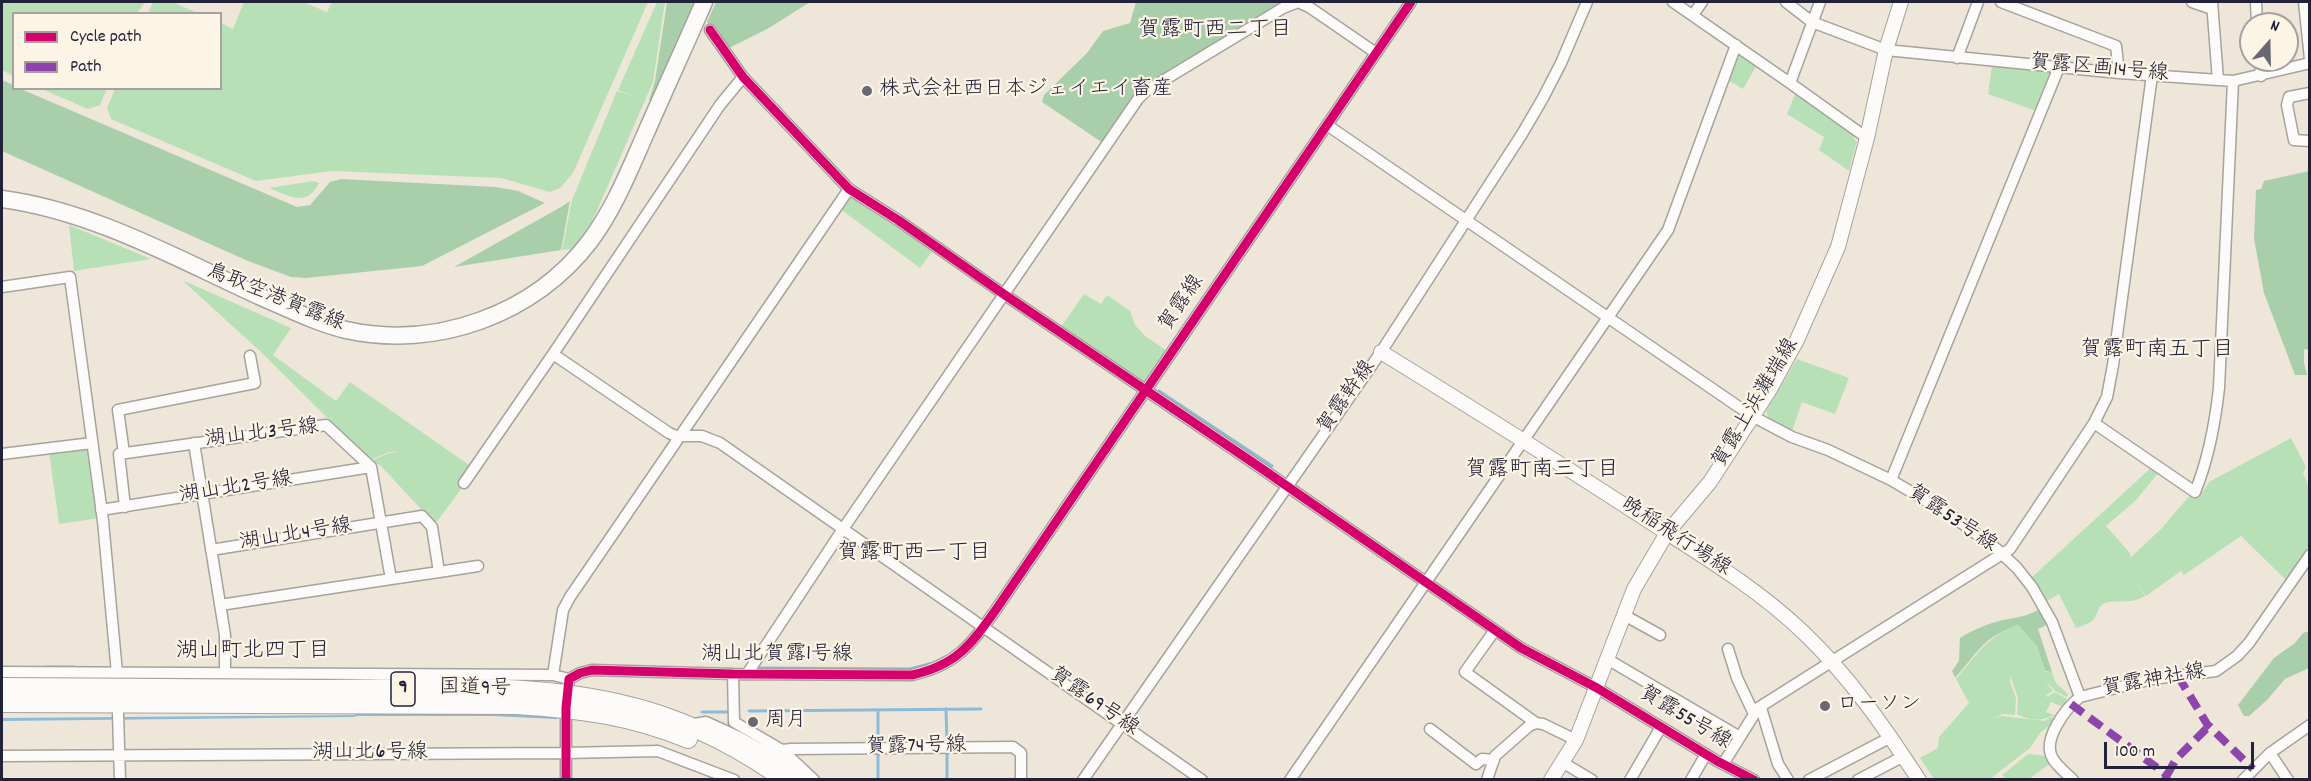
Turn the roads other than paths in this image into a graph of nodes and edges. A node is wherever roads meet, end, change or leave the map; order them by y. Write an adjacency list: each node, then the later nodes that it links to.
1 (704, 2): 36 (main road, 鳥取空港賀露線)
2 (1411, 2): 19 (street, 賀露線)
3 (1587, 2): 37 (street, 賀露幹線)
4 (1673, 2): 14 (street)
5 (1702, 2): 14 (street)
6 (1786, 2): 15 (street, 賀露区画14号線)
7 (1820, 2): 15 (street)
8 (1902, 2): 18 (street, 賀露上浜灘端線)
9 (1978, 2): 20 (street)
10 (2001, 2): 24 (street)
11 (2193, 2): 13 (street)
12 (2304, 2): 21 (street)
13 (2212, 5): 28 (street)
14 (1693, 15): 17 (street)
15 (1812, 22): 18 (street, 賀露区画14号線); 30 (street)
16 (710, 30): 27 (street, 賀露55号線)
17 (1736, 45): 30 (street); 40 (street)
18 (1886, 50): 20 (street, 賀露区画14号線); 33 (street, 賀露上浜灘端線)
19 (1376, 53): 32 (street, 賀露線); 39 (street)
20 (1957, 58): 22 (street, 賀露区画14号線)
21 (2310, 61): 26 (street, 賀露区画14号線)
22 (2059, 67): 24 (street, 賀露区画14号線); 54 (street)
23 (2261, 72): 26 (street)
24 (2119, 73): 25 (street, 賀露区画14号線)
25 (2152, 75): 28 (street, 賀露区画14号線); 46 (street)
26 (2261, 76): 29 (street, 賀露区画14号線)
27 (743, 77): 35 (street, 賀露55号線); 42 (street)
28 (2218, 80): 29 (street, 賀露区画14号線)
29 (2233, 81): 46 (street)
30 (1791, 83): 33 (street)
31 (2310, 93): 34 (street)
32 (1326, 125): 37 (street, 賀露53号線); 44 (street, 賀露線)
33 (1867, 138): 45 (street, 賀露上浜灘端線)
34 (2310, 141)
35 (849, 189): 39 (street, 賀露55号線); 47 (street)
36 (2, 199)
37 (1467, 219): 40 (street, 賀露53号線); 41 (street, 賀露幹線)
38 (2, 287): 49 (street)
39 (1005, 295): 44 (street, 賀露55号線); 61 (street)
40 (1607, 315): 45 (street, 賀露53号線); 48 (street)
41 (1381, 352): 48 (street, 晩稲飛行場線); 56 (street, 賀露幹線)
42 (553, 354): 47 (street, 賀露69号線); 55 (street)
43 (250, 356): 51 (street)
44 (1145, 391): 56 (street, 賀露55号線); 72 (street, 賀露線)
45 (1752, 416): 54 (street, 賀露53号線); 62 (street, 賀露上浜灘端線)
46 (2094, 423): 64 (street)
47 (682, 435): 61 (street, 賀露69号線); 83 (street)
48 (1522, 439): 62 (street, 晩稲飛行場線); 69 (street)
49 (92, 442): 52 (street); 59 (street)
50 (194, 443): 51 (street, 湖山北3号線); 53 (street, 湖山北3号線); 57 (street)
51 (124, 453): 58 (street)
52 (2, 454)
53 (371, 467): 57 (street, 湖山北2号線); 60 (street)
54 (1891, 480): 64 (street, 賀露53号線)
55 (464, 483)
56 (1286, 486): 69 (street, 賀露55号線); 91 (street, 賀露幹線)
57 (201, 496): 58 (street, 湖山北2号線); 63 (street)
58 (125, 507): 59 (street, 湖山北2号線)
59 (101, 510): 79 (street)
60 (381, 523): 63 (street, 湖山北4号線); 67 (street, 湖山北4号線); 68 (street)
61 (843, 530): 72 (street, 賀露69号線); 82 (street)
62 (1666, 533): 71 (street, 賀露上浜灘端線); 77 (street, 晩稲飛行場線)
63 (211, 550): 70 (street)
64 (2003, 555): 77 (street); 87 (street, 賀露53号線)
65 (2310, 555): 87 (street, 賀露神社線)
66 (478, 566): 67 (street)
67 (439, 572): 68 (street)
68 (391, 579): 70 (street)
69 (1426, 582): 73 (street, 賀露55号線); 121 (street)
70 (220, 605): 80 (street)
71 (1624, 615): 74 (street); 76 (street, 賀露上浜灘端線)
72 (984, 626): 82 (street, 湖山北賀露1号線); 91 (street, 賀露69号線)
73 (1495, 630): 85 (street, 賀露55号線); 92 (street)
74 (1660, 635)
75 (1728, 649): 89 (street)
76 (1607, 659): 85 (street, 賀露上浜灘端線); 98 (street)
77 (1832, 663): 89 (street); 99 (street, 晩稲飛行場線)
78 (2, 672): 79 (street)
79 (117, 673): 80 (street)
80 (225, 673): 83 (street)
81 (733, 674): 82 (street, 湖山北賀露1号線); 86 (street, 湖山北賀露1号線); 97 (street)
82 (747, 674)
83 (553, 675): 86 (street)
84 (2, 687): 86 (highway, 国道9号 / 9)
85 (1597, 688): 95 (street, 賀露55号線); 100 (street, 賀露上浜灘端線)
86 (568, 694): 88 (highway, 国道9号 / 9); 93 (highway, 国道9号 / 9); 101 (street); 114 (highway, 国道9号 / 9)
87 (2080, 697): 132 (street, 賀露神社線)
88 (2, 703)
89 (1758, 711): 98 (street); 128 (street)
90 (118, 713): 105 (street)
91 (1122, 723): 119 (street, 賀露幹線); 120 (street, 賀露69号線)
92 (1536, 723): 100 (street); 108 (street)
93 (686, 725): 97 (street); 115 (highway, 国道9号 / 9)
94 (2310, 725): 103 (street)
95 (1661, 727): 104 (street, 賀露55号線); 125 (street)
96 (1430, 729): 108 (street)
97 (742, 733): 102 (street)
98 (1740, 737): 110 (street)
99 (1891, 737): 107 (street, 晩稲飛行場線); 129 (street)
100 (1576, 740): 109 (street, 賀露上浜灘端線)
101 (565, 753): 105 (street, 湖山北6号線); 112 (street); 113 (street, 湖山北6号線)
102 (778, 753): 116 (street); 117 (street); 118 (street, 賀露74号線)
103 (2270, 753): 133 (street); 134 (street)
104 (1706, 754): 110 (street, 賀露55号線); 126 (street)
105 (119, 755): 106 (street, 湖山北6号線); 111 (street)
106 (2, 756)
107 (1904, 756): 130 (street); 131 (street, 晩稲飛行場線)
108 (1494, 760): 122 (street)
109 (1563, 762): 123 (street, 賀露上浜灘端線); 124 (street)
110 (1723, 764): 127 (street, 賀露55号線)
111 (120, 780)
112 (566, 780)
113 (734, 780)
114 (764, 780)
115 (785, 780)
116 (800, 780)
117 (814, 780)
118 (1020, 780)
119 (1083, 780)
120 (1202, 780)
121 (1290, 780)
122 (1487, 780)
123 (1551, 780)
124 (1592, 780)
125 (1629, 780)
126 (1691, 780)
127 (1754, 780)
128 (1788, 780)
129 (1809, 780)
130 (1858, 780)
131 (1919, 780)
132 (2073, 780)
133 (2242, 780)
134 (2288, 780)

